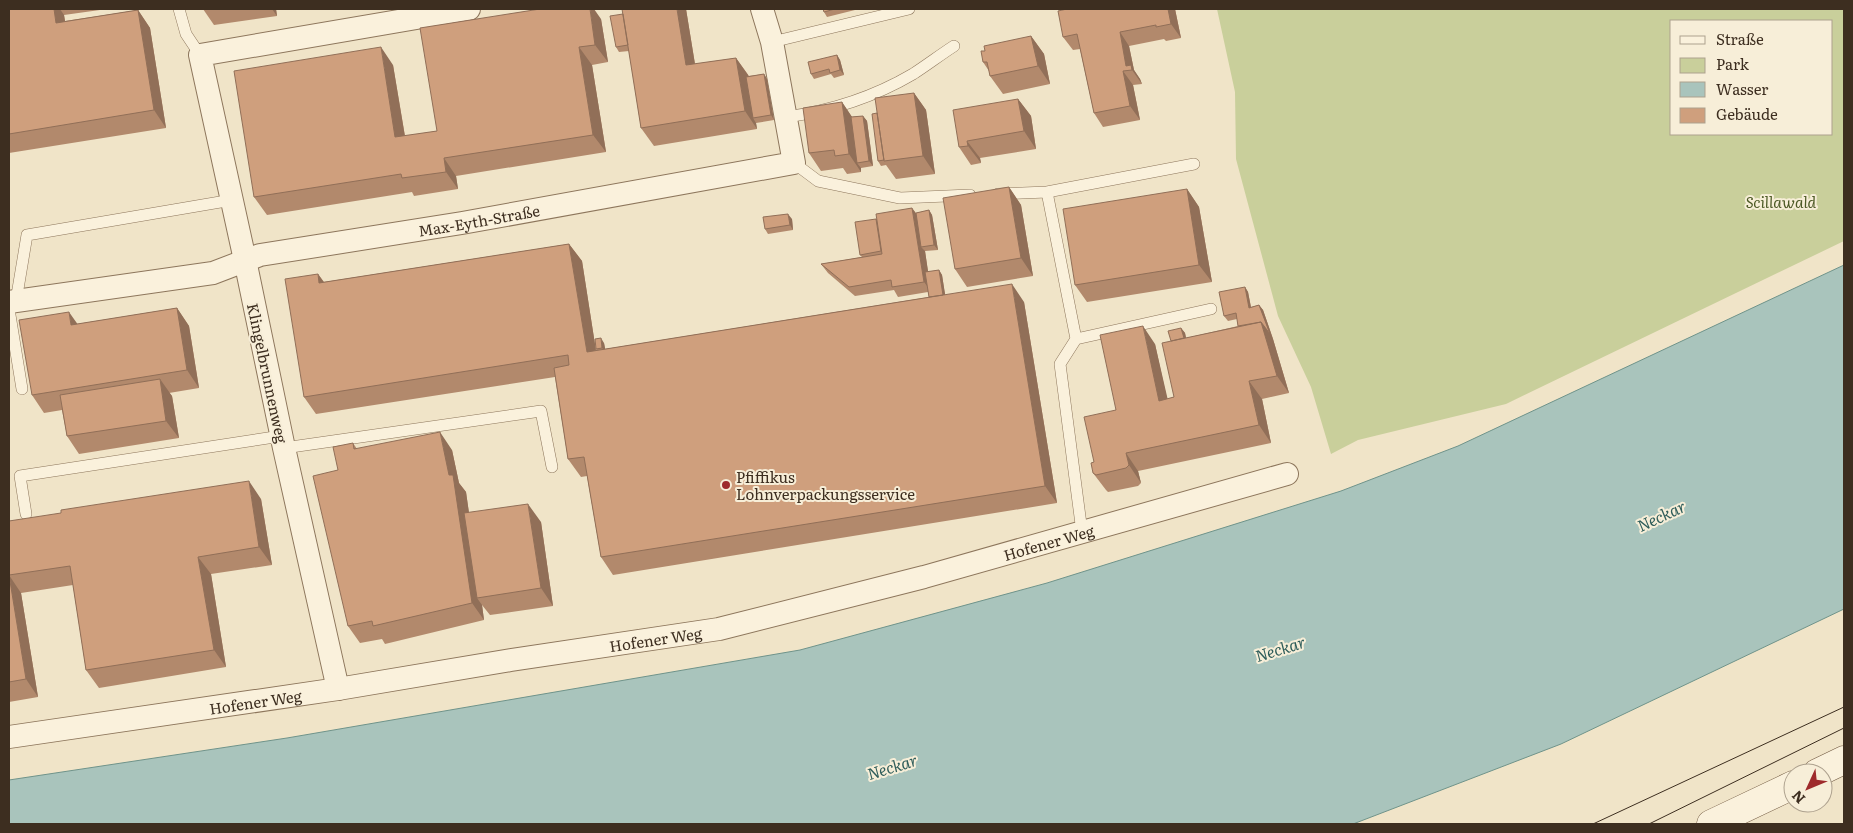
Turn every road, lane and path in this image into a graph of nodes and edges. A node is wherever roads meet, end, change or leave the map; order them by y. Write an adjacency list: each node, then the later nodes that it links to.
1 (179, 9): 7 (lane)
2 (469, 9): 7 (street)
3 (762, 9): 5 (street)
4 (909, 9): 5 (lane)
5 (772, 42): 8 (street)
6 (954, 46): 8 (lane)
7 (200, 55): 12 (street, Klingelbrunnenweg)
8 (786, 118): 9 (street)
9 (794, 163): 11 (lane); 13 (street, Max-Eyth-Straße)
10 (1194, 164): 11 (lane)
11 (1047, 192): 16 (lane)
12 (232, 200): 13 (street, Klingelbrunnenweg); 14 (lane)
13 (245, 260): 14 (street, Max-Eyth-Straße); 18 (street, Klingelbrunnenweg)
14 (11, 304): 17 (lane)
15 (1211, 308): 16 (lane)
16 (1076, 339): 22 (lane)
17 (22, 389)
18 (282, 442): 19 (lane); 21 (lane); 23 (street, Klingelbrunnenweg)
19 (552, 467)
20 (1287, 474): 22 (street, Hofener Weg)
21 (26, 514)
22 (1082, 532): 23 (street, Hofener Weg)
23 (338, 690): 24 (street, Hofener Weg)
24 (9, 737)
25 (1783, 789): 26 (main road)
26 (1711, 824)

